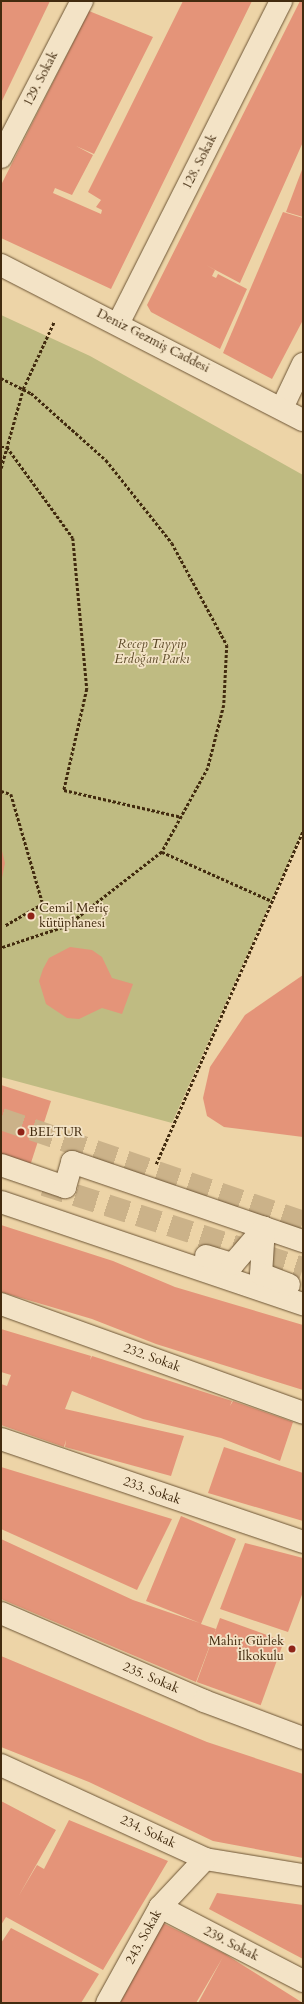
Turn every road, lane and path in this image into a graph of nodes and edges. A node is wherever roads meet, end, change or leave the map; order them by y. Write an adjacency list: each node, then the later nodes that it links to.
1 (82, 1): 3 (street, 129. Sokak)
2 (281, 1): 6 (street, 128. Sokak)
3 (1, 157)
4 (1, 264): 5 (street, Deniz Gezmiş Caddesi)
5 (66, 296): 6 (street, Deniz Gezmiş Caddesi); 9 (path)
6 (118, 324): 10 (street, Deniz Gezmiş Caddesi)
7 (303, 364): 10 (street)
8 (1, 378): 9 (path)
9 (23, 389): 13 (path); 16 (path)
10 (282, 408): 11 (street, Deniz Gezmiş Caddesi)
11 (303, 420)
12 (1, 447): 13 (path)
13 (7, 447): 14 (path); 16 (path)
14 (1, 468)
15 (1, 791): 20 (path)
16 (182, 817): 18 (path)
17 (303, 831): 19 (path)
18 (162, 852): 19 (path); 21 (path)
19 (272, 901): 24 (path)
20 (6, 926)
21 (1, 948)
22 (1, 1165): 23 (street)
23 (86, 1167): 24 (street); 25 (street)
24 (146, 1188): 28 (street)
25 (77, 1192)
26 (1, 1202): 27 (street)
27 (64, 1222): 28 (street); 32 (street)
28 (264, 1228): 29 (street); 30 (street)
29 (303, 1241)
30 (303, 1291)
31 (1, 1304): 33 (street, 232. Sokak)
32 (303, 1304)
33 (303, 1413)
34 (1, 1439): 35 (street, 233. Sokak)
35 (303, 1542)
36 (1, 1613): 37 (street, 235. Sokak)
37 (303, 1738)
38 (1, 1765): 39 (street, 234. Sokak)
39 (205, 1859): 40 (street, 234. Sokak); 41 (street, 243. Sokak)
40 (303, 1875)
41 (160, 1907): 42 (street, 239. Sokak); 43 (street, 243. Sokak)
42 (303, 1981)
43 (107, 2003)

